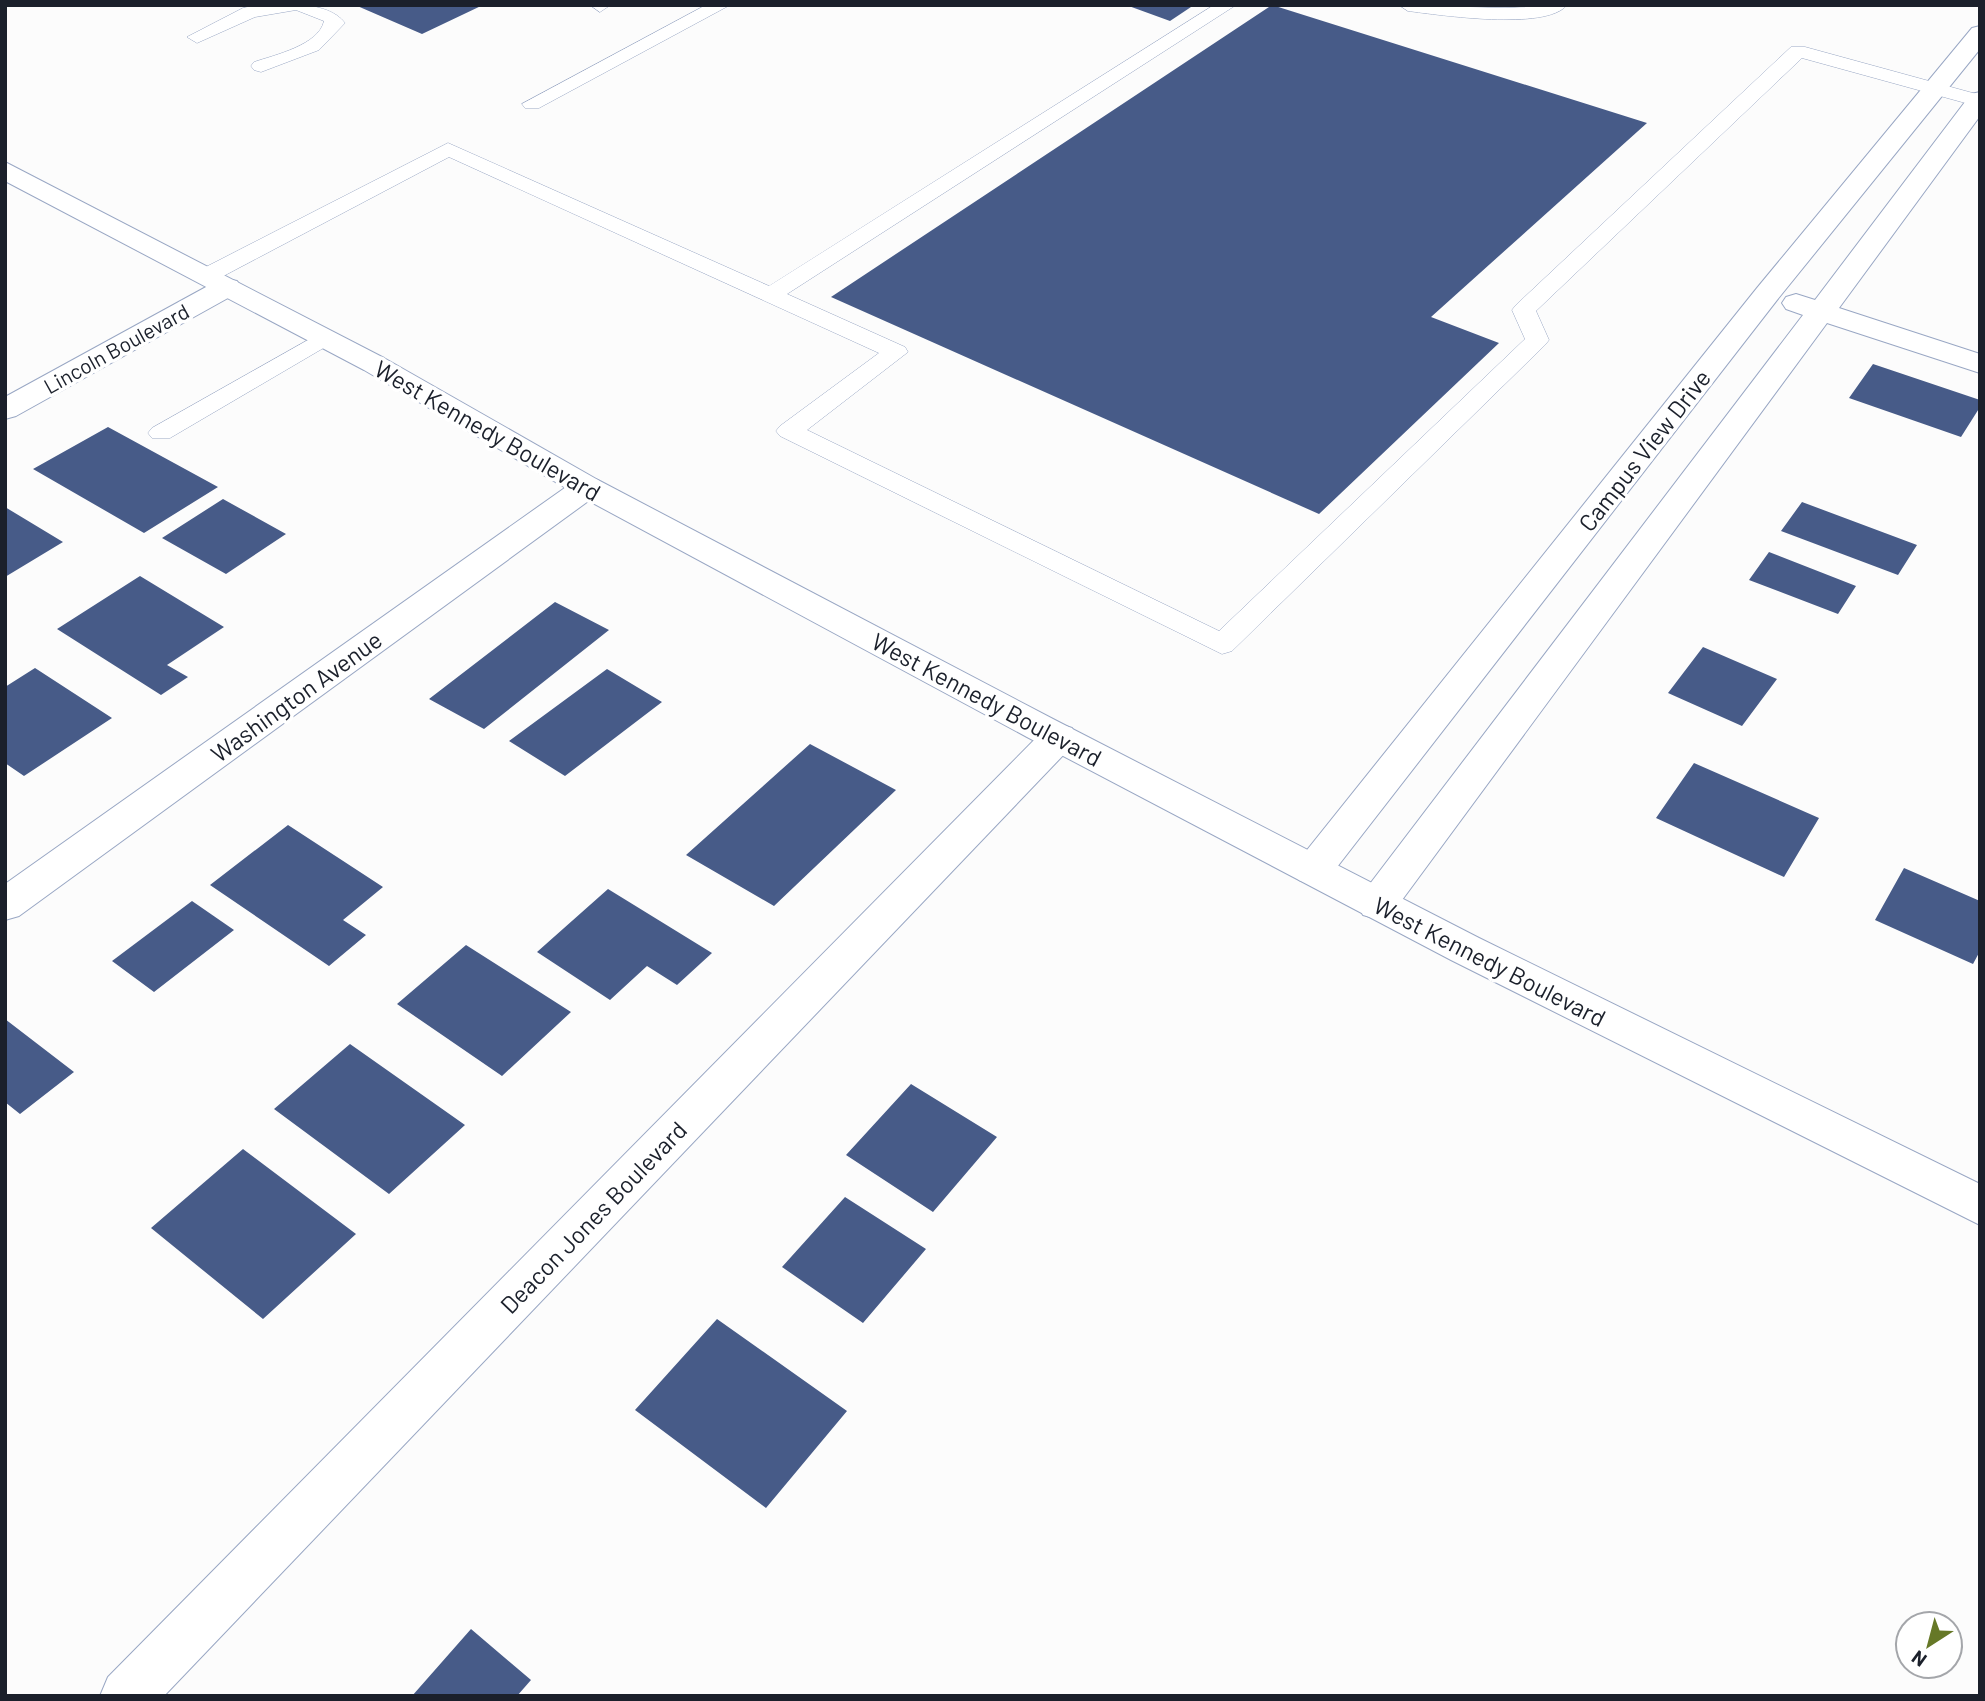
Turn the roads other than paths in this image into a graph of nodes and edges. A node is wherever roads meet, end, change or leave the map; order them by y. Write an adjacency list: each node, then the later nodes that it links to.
1 (296, 5): 6 (lane); 8 (lane)
2 (722, 5): 11 (lane)
3 (1227, 5): 15 (lane)
4 (1408, 5): 5 (lane)
5 (1558, 5)
6 (197, 37)
7 (1977, 41): 9 (street, Campus View Drive)
8 (261, 66)
9 (1934, 89): 10 (lane); 14 (street, Campus View Drive); 15 (lane)
10 (1979, 100): 16 (street)
11 (532, 104)
12 (5, 170): 13 (street, West Kennedy Boulevard)
13 (216, 281): 15 (lane); 17 (street, West Kennedy Boulevard); 19 (street, Lincoln Boulevard)
14 (1767, 294): 16 (street); 23 (street, Campus View Drive)
15 (770, 295)
16 (1818, 311): 18 (street); 24 (street)
17 (324, 338): 20 (lane); 21 (street, West Kennedy Boulevard)
18 (1980, 364)
19 (5, 410)
20 (161, 433)
21 (587, 487): 22 (street, West Kennedy Boulevard); 25 (street, Washington Avenue)
22 (1059, 737): 23 (street, West Kennedy Boulevard); 27 (street, Deacon Jones Boulevard)
23 (1313, 870): 24 (street, West Kennedy Boulevard)
24 (1377, 904): 26 (street, West Kennedy Boulevard)
25 (5, 905)
26 (1980, 1206)
27 (127, 1696)

